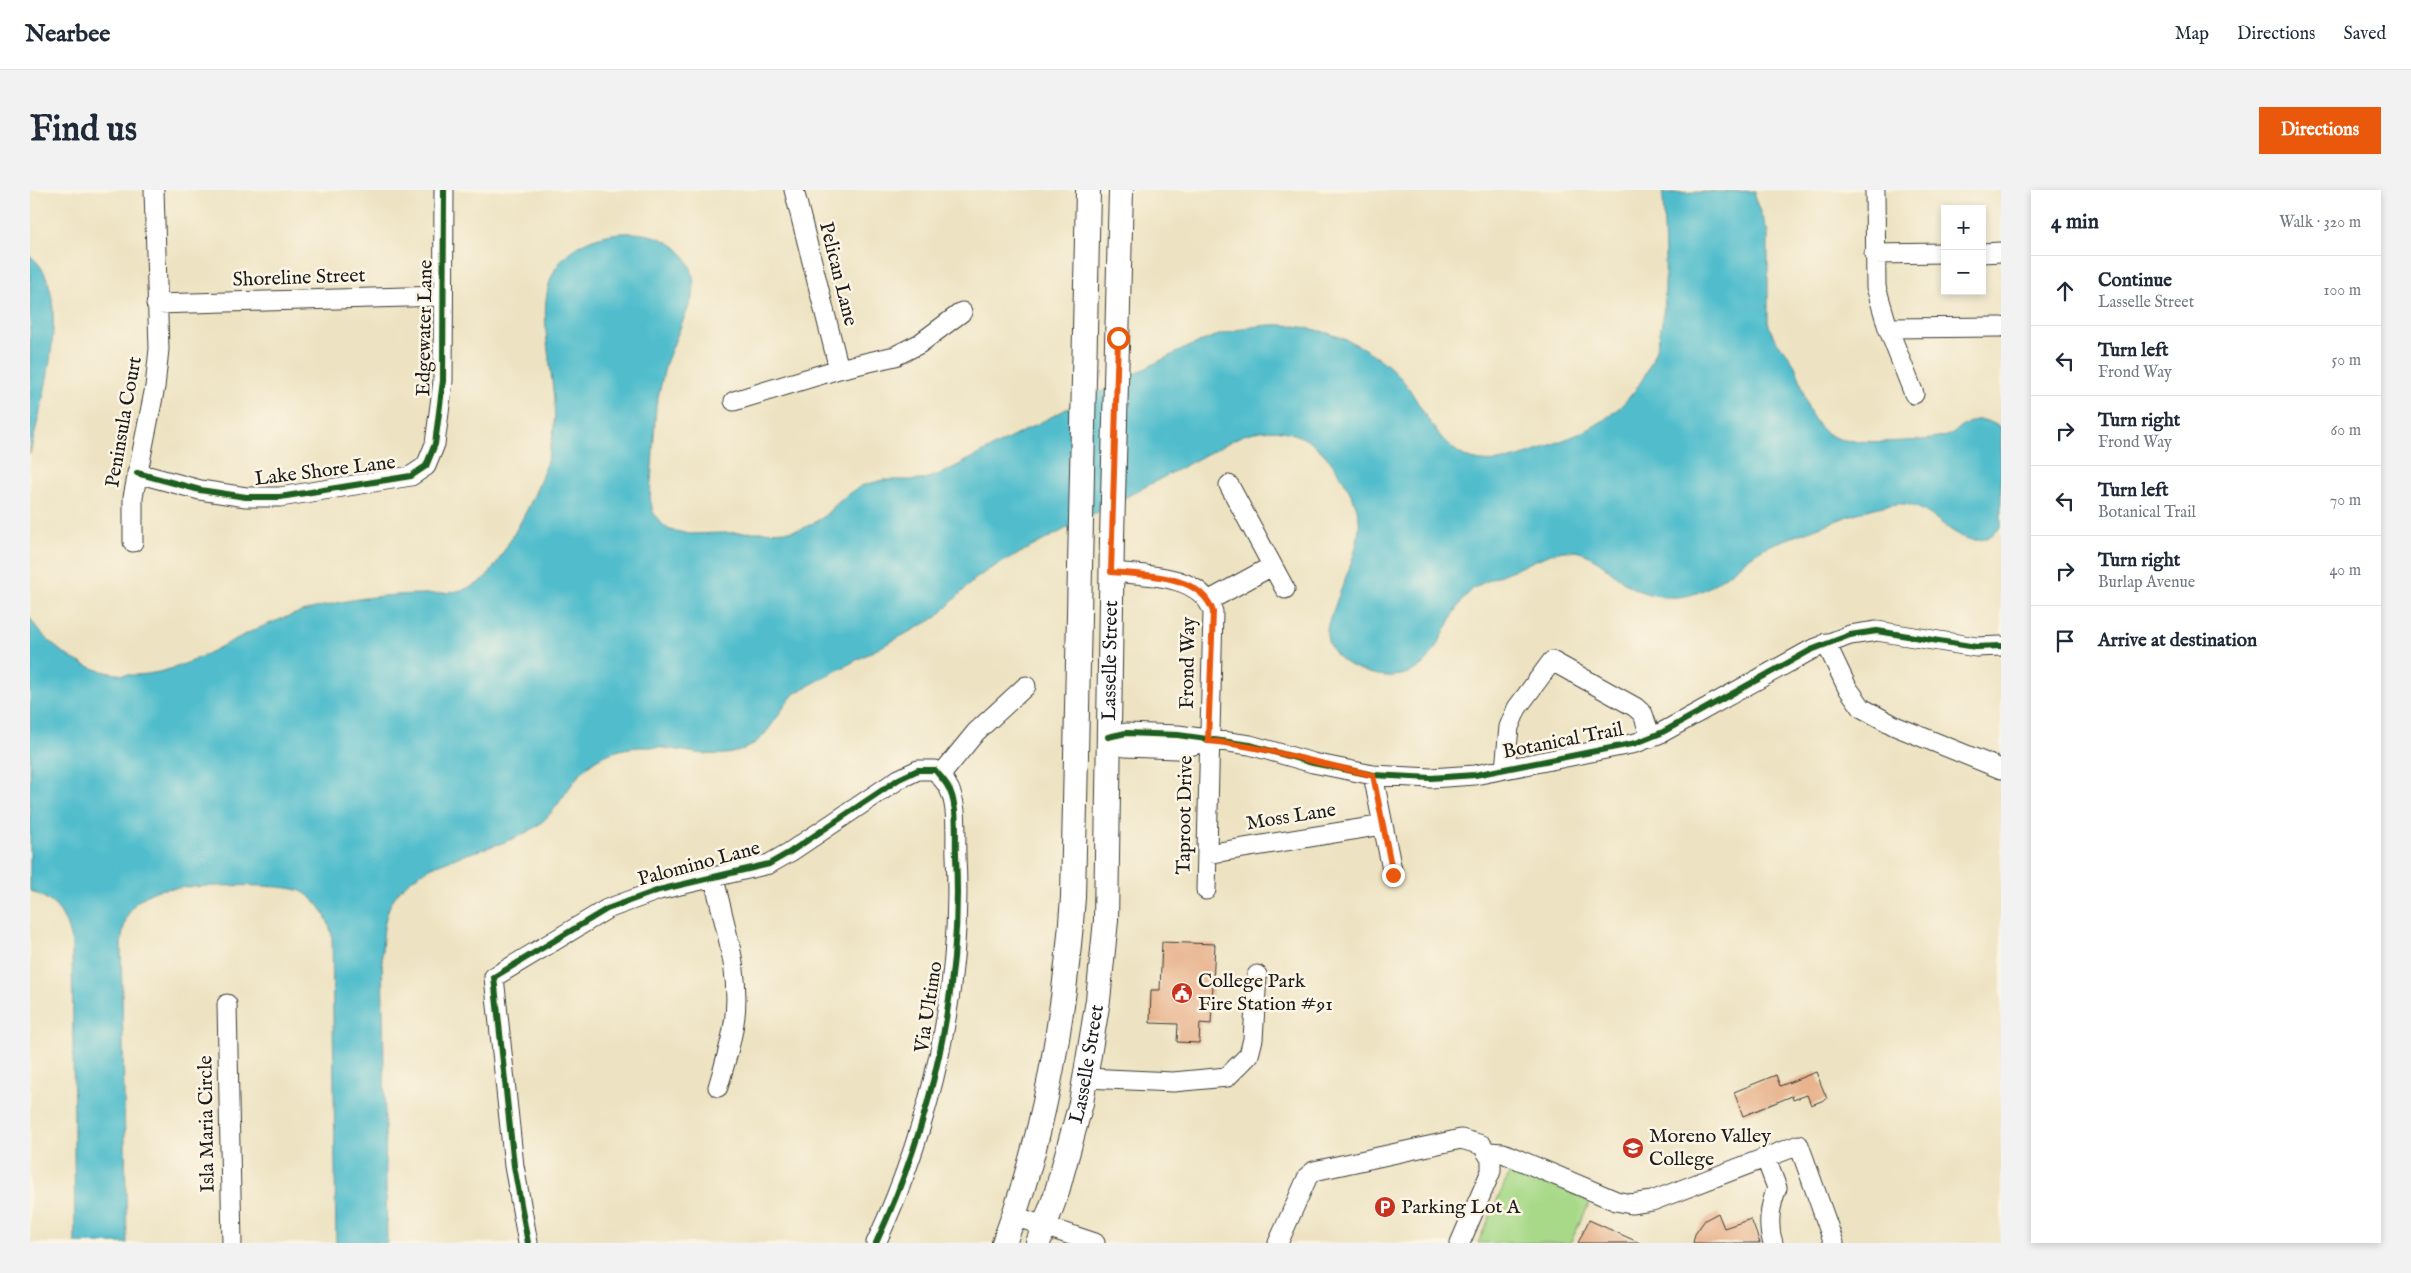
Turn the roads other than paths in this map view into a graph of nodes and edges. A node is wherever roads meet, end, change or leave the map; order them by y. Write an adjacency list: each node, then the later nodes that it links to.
1 (154, 190): 12 (street, Peninsula Court)
2 (444, 190): 11 (street, Edgewater Lane)
3 (794, 190): 16 (street, Pelican Lane)
4 (1088, 190): 23 (main road, Lasselle Street)
5 (1121, 190): 25 (main road, Lasselle Street)
6 (1875, 190): 10 (street)
7 (2001, 252): 9 (street)
8 (1941, 253): 10 (street)
9 (1986, 253)
10 (1874, 254): 15 (street)
11 (442, 296): 12 (street, Shoreline Street); 19 (street, Edgewater Lane)
12 (156, 304): 20 (street, Peninsula Court)
13 (962, 312): 16 (street)
14 (2001, 327): 15 (street)
15 (1888, 328): 17 (street)
16 (839, 369): 18 (street)
17 (1914, 394)
18 (734, 401)
19 (426, 466): 20 (street, Lake Shore Lane)
20 (137, 473): 22 (street, Peninsula Court)
21 (1229, 485): 24 (street)
22 (133, 542)
23 (1079, 551): 31 (main road); 49 (main road, Lasselle Street)
24 (1272, 566): 26 (street); 27 (street)
25 (1111, 572): 27 (street, Frond Way); 31 (main road, Lasselle Street)
26 (1284, 589)
27 (1210, 600): 33 (street, Frond Way)
28 (1826, 643): 29 (street, Botanical Trail); 32 (street, Botanical Trail); 35 (street)
29 (2001, 646)
30 (1026, 686): 36 (street)
31 (1108, 737): 33 (street, Botanical Trail); 45 (main road, Lasselle Street)
32 (1651, 738): 34 (street, Botanical Trail); 34 (street)
33 (1208, 741): 37 (street, Botanical Trail); 39 (street, Taproot Drive)
34 (1505, 769): 37 (street, Botanical Trail)
35 (2001, 769)
36 (937, 774): 41 (street, Palomino Lane); 53 (street, Via Ultimo)
37 (1373, 775): 38 (street)
38 (1383, 825): 39 (street, Moss Lane); 40 (street)
39 (1207, 854): 42 (street, Taproot Drive)
40 (1393, 875)
41 (714, 878): 46 (street); 52 (street, Palomino Lane)
42 (1206, 890)
43 (1257, 975): 45 (street)
44 (227, 1004): 51 (street, Isla Maria Circle)
45 (1086, 1078): 50 (main road, Lasselle Street)
46 (718, 1087)
47 (1488, 1152): 48 (street); 56 (street); 57 (street)
48 (1766, 1159): 58 (street); 59 (street)
49 (1014, 1216): 50 (street); 54 (main road, Lasselle Street)
50 (1042, 1234): 55 (street)
51 (232, 1243)
52 (528, 1243)
53 (876, 1243)
54 (1004, 1243)
55 (1095, 1243)
56 (1278, 1243)
57 (1460, 1243)
58 (1773, 1243)
59 (1834, 1243)

